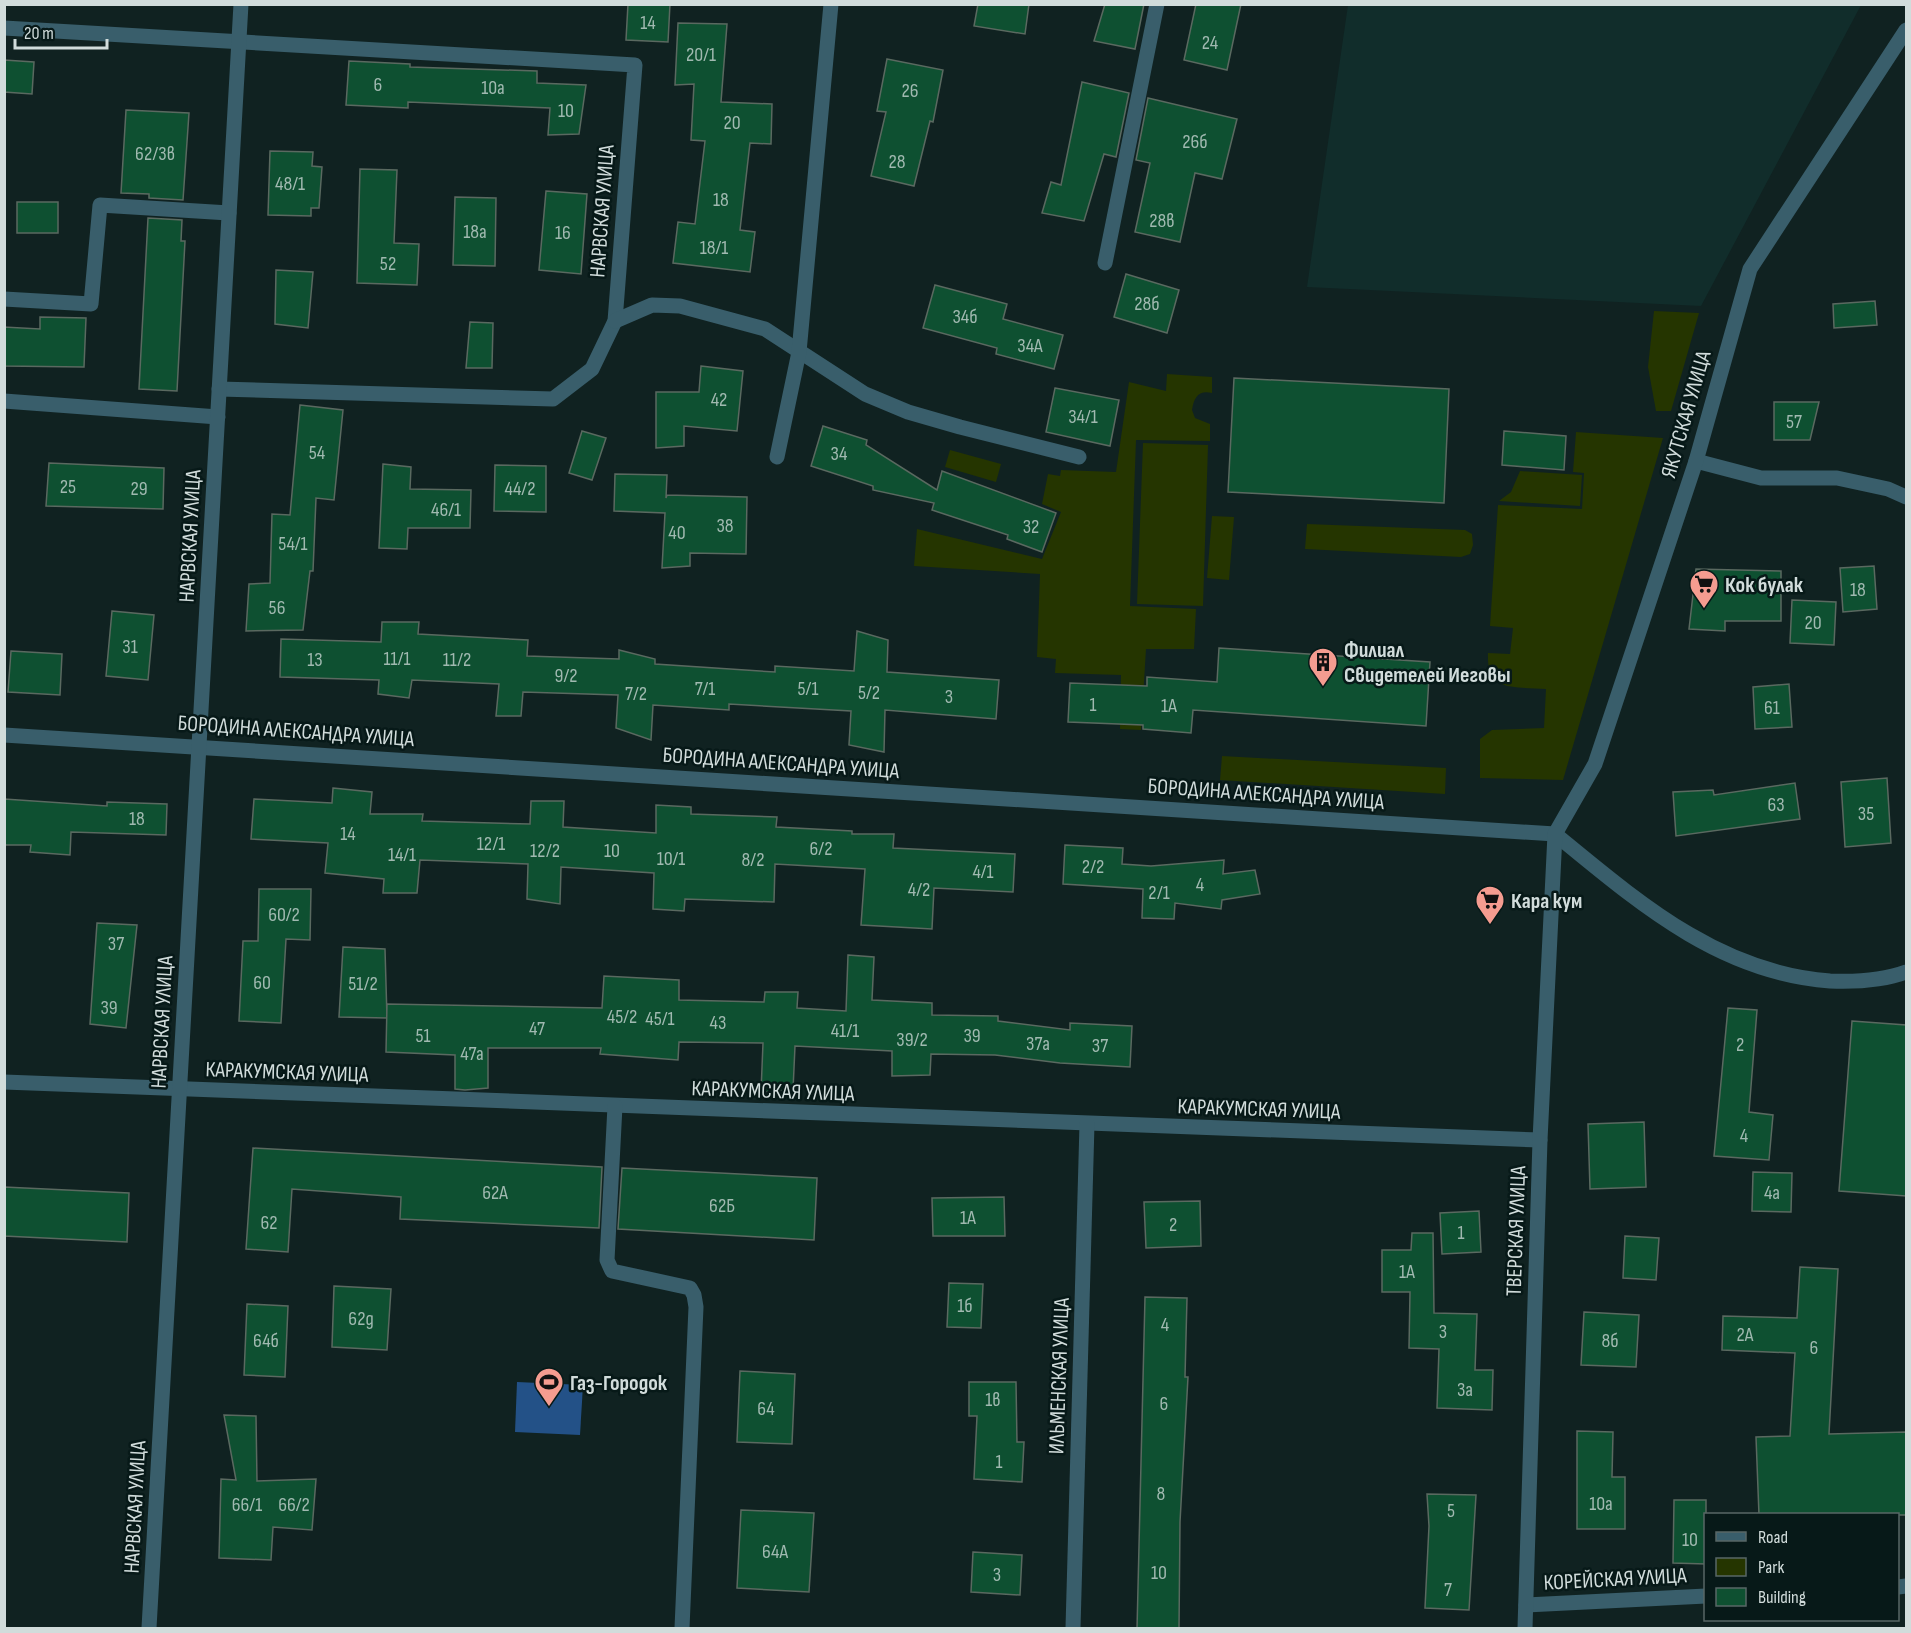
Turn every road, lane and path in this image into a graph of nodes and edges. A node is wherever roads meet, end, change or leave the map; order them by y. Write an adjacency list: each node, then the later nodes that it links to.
1 (241, 4): 6 (street, НАРВСКАЯ УЛИЦА)
2 (831, 4): 11 (street)
3 (1157, 4): 8 (street)
4 (4, 28): 6 (street, НАРВСКАЯ УЛИЦА)
5 (1906, 30): 17 (street, ЯКУТСКАЯ УЛИЦА)
6 (239, 41): 7 (street, НАРВСКАЯ УЛИЦА); 10 (street, НАРВСКАЯ УЛИЦА)
7 (229, 213): 9 (street); 12 (street, НАРВСКАЯ УЛИЦА)
8 (1105, 263)
9 (4, 299)
10 (615, 321): 11 (street); 12 (street, НАРВСКАЯ УЛИЦА)
11 (799, 352): 15 (street); 16 (street)
12 (219, 389): 14 (street, НАРВСКАЯ УЛИЦА)
13 (4, 401): 14 (street)
14 (218, 417): 20 (street, НАРВСКАЯ УЛИЦА)
15 (777, 457)
16 (1079, 457)
17 (1696, 461): 18 (street); 21 (street, ЯКУТСКАЯ УЛИЦА)
18 (1906, 497)
19 (4, 735): 20 (street, БОРОДИНА АЛЕКСАНДРА УЛИЦА)
20 (199, 746): 21 (street, БОРОДИНА АЛЕКСАНДРА УЛИЦА); 24 (street, НАРВСКАЯ УЛИЦА)
21 (1555, 834): 22 (street); 27 (street, ТВЕРСКАЯ УЛИЦА)
22 (1906, 972)
23 (4, 1082): 24 (street, КАРАКУМСКАЯ УЛИЦА)
24 (180, 1090): 25 (street, КАРАКУМСКАЯ УЛИЦА); 30 (street, НАРВСКАЯ УЛИЦА)
25 (615, 1106): 26 (street, КАРАКУМСКАЯ УЛИЦА); 31 (street)
26 (1087, 1124): 27 (street, КАРАКУМСКАЯ УЛИЦА); 32 (street, ИЛЬМЕНСКАЯ УЛИЦА)
27 (1540, 1140): 29 (street, ТВЕРСКАЯ УЛИЦА)
28 (1704, 1596): 29 (street, КОРЕЙСКАЯ УЛИЦА)
29 (1526, 1605): 33 (street, ТВЕРСКАЯ УЛИЦА)
30 (149, 1629)
31 (682, 1629)
32 (1073, 1629)
33 (1525, 1629)

